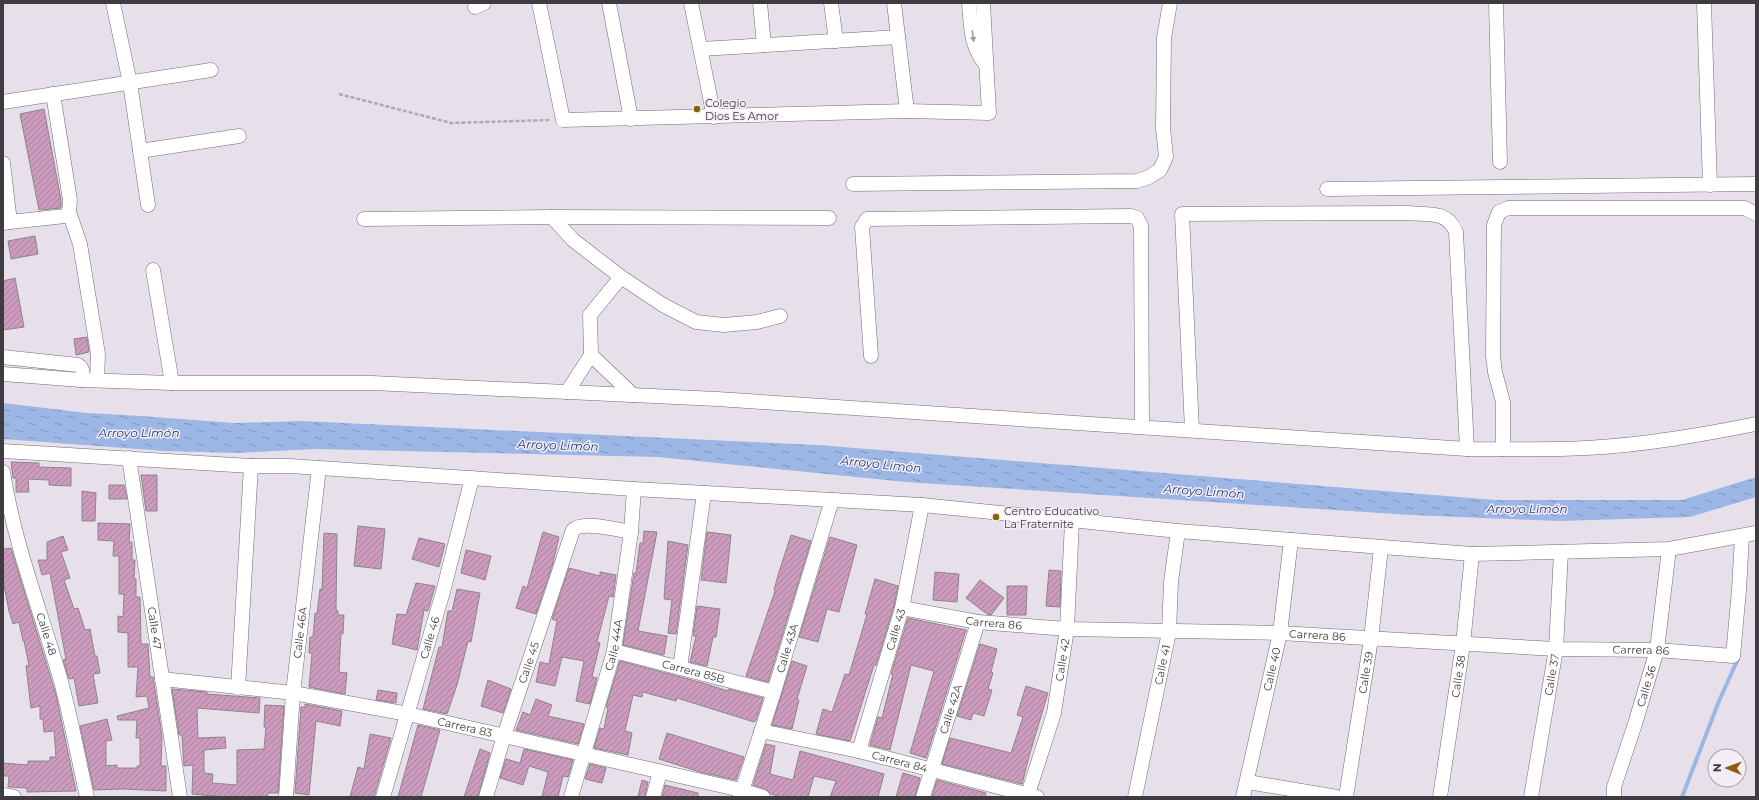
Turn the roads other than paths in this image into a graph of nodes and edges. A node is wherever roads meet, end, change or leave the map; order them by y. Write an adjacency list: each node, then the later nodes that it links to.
1 (114, 3): 19 (street)
2 (539, 3): 24 (street)
3 (609, 3): 24 (street)
4 (692, 3): 16 (street)
5 (760, 3): 15 (street)
6 (831, 3): 14 (street)
7 (894, 3): 13 (street)
8 (969, 3): 17 (street, one-way to 17)
9 (983, 3): 17 (street)
10 (1170, 3): 29 (street)
11 (1496, 3): 28 (street)
12 (1704, 3): 31 (street)
13 (898, 37): 14 (street); 22 (street)
14 (836, 40): 15 (street)
15 (764, 45): 16 (street)
16 (700, 49): 23 (street)
17 (986, 65): 22 (street)
18 (211, 70): 19 (street)
19 (130, 83): 20 (street); 26 (street)
20 (53, 94): 21 (street); 34 (street)
21 (3, 102)
22 (906, 112): 23 (street)
23 (714, 117): 24 (street)
24 (631, 119)
25 (239, 136): 26 (street)
26 (140, 150): 33 (street)
27 (3, 162): 39 (street)
28 (1500, 162)
29 (853, 184)
30 (1756, 184): 31 (street)
31 (1710, 185): 32 (street)
32 (1327, 189)
33 (148, 205)
34 (69, 212): 39 (street); 48 (street)
35 (1756, 214): 55 (street)
36 (552, 217): 37 (street); 38 (street); 41 (street)
37 (829, 218)
38 (364, 219)
39 (7, 223)
40 (153, 270): 49 (street)
41 (621, 277): 42 (street); 43 (street)
42 (780, 316)
43 (591, 355): 50 (street); 51 (street)
44 (871, 356): 53 (street)
45 (3, 357): 47 (street)
46 (3, 374): 47 (street)
47 (81, 380): 48 (street)
48 (98, 380): 49 (street)
49 (172, 383): 50 (street)
50 (567, 392): 51 (street)
51 (633, 395): 53 (street)
52 (1756, 424): 55 (street)
53 (1142, 427): 54 (street)
54 (1192, 430): 56 (street); 56 (street)
55 (1503, 449): 56 (street)
56 (1468, 450)
57 (3, 451): 58 (street)
58 (129, 458): 59 (street); 88 (street, Calle 47)
59 (252, 466): 60 (street); 89 (street)
60 (319, 468): 62 (street); 91 (street, Calle 46A)
61 (3, 472): 104 (street, Calle 48)
62 (472, 478): 63 (street); 92 (street, Calle 46)
63 (634, 489): 64 (street); 69 (street, Calle 44A)
64 (704, 493): 65 (street); 87 (street)
65 (832, 500): 66 (street); 90 (street, Calle 43A)
66 (922, 505): 67 (street); 77 (street, Calle 43)
67 (1072, 521): 68 (street); 79 (street, Calle 42)
68 (1178, 531): 72 (street); 80 (street, Calle 41)
69 (631, 532): 86 (street, Calle 44A); 94 (street, Calle 45)
70 (1756, 533): 71 (street)
71 (1742, 536): 74 (street); 85 (street, Carrera 86)
72 (1291, 540): 73 (street); 81 (street, Calle 40)
73 (1381, 548): 76 (street); 82 (street, Calle 39)
74 (1669, 549): 75 (street); 85 (street, Calle 36)
75 (1562, 552): 76 (street); 84 (street, Calle 37)
76 (1472, 554): 83 (street, Calle 38)
77 (902, 608): 78 (street, Carrera 86); 95 (street, Calle 43)
78 (978, 622): 79 (street, Carrera 86); 97 (street, Calle 42A)
79 (1067, 629): 80 (street, Carrera 86); 102 (street, Calle 42)
80 (1169, 632): 81 (street, Carrera 86); 113 (street, Calle 41)
81 (1280, 634): 82 (street, Carrera 86); 99 (street, Calle 40)
82 (1371, 639): 83 (street, Carrera 86); 116 (street, Calle 39)
83 (1463, 644): 84 (street, Carrera 86); 117 (street, Calle 38)
84 (1556, 649): 85 (street, Carrera 86); 118 (street, Calle 37)
85 (1657, 650): 119 (street, Calle 36)
86 (614, 651): 87 (street, Carrera 85B); 96 (street, Calle 44A)
87 (680, 668): 90 (street, Carrera 85B)
88 (162, 679): 89 (street, Carrera 83); 105 (street, Calle 47)
89 (238, 688): 91 (street, Carrera 83)
90 (774, 692): 93 (street, Calle 43A)
91 (293, 693): 92 (street, Carrera 83); 106 (street, Calle 46A)
92 (408, 714): 94 (street, Carrera 83); 107 (street, Calle 46)
93 (761, 730): 95 (street, Carrera 84); 100 (street, Calle 43A)
94 (504, 736): 96 (street, Carrera 83); 108 (street, Calle 45)
95 (859, 752): 97 (street, Carrera 84)
96 (584, 754): 98 (street, Carrera 83); 109 (street, Calle 44A)
97 (932, 770): 102 (street, Carrera 84); 112 (street, Calle 42A)
98 (660, 772): 100 (street, Carrera 83); 110 (street)
99 (1248, 782): 114 (street, Calle 40); 115 (street)
100 (740, 794): 111 (street, Carrera 83)
101 (3, 795): 103 (street)
102 (1033, 796)
103 (14, 797)
104 (86, 797)
105 (180, 797)
106 (286, 797)
107 (383, 797)
108 (486, 797)
109 (571, 797)
110 (653, 797)
111 (762, 797)
112 (923, 797)
113 (1135, 797)
114 (1243, 797)
115 (1337, 797)
116 (1346, 797)
117 (1440, 797)
118 (1531, 797)
119 (1614, 797)

